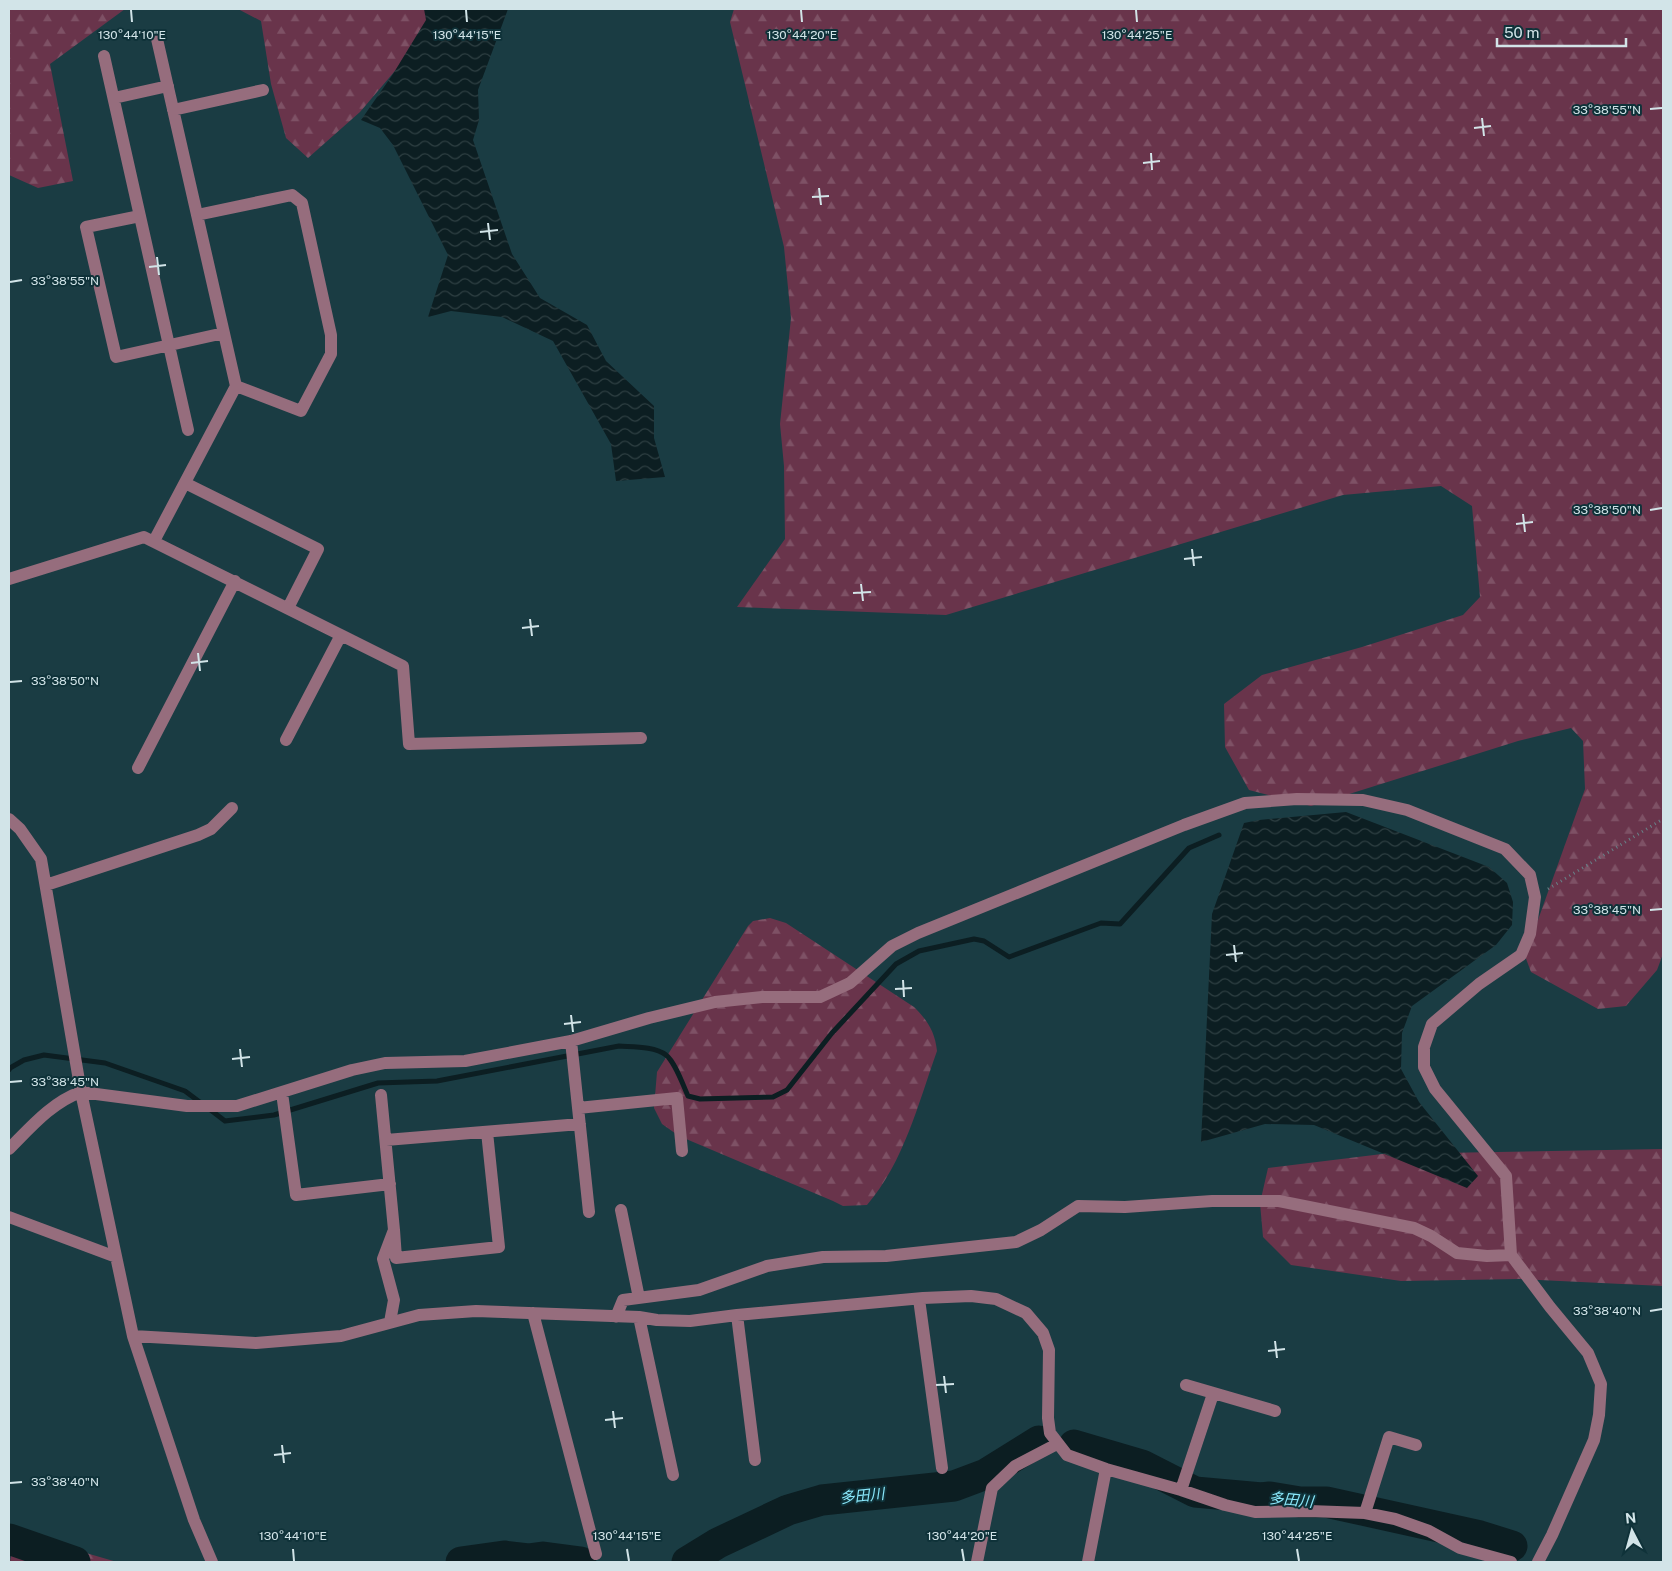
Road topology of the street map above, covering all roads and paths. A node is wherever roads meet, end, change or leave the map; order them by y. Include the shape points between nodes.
1 (157, 39) dead end
2 (104, 56) dead end
3 (168, 86) junction
4 (263, 90) dead end
5 (114, 98) junction
6 (173, 110) junction
7 (197, 215) junction
8 (140, 216) junction
9 (224, 333) junction
10 (170, 346) junction
11 (236, 386) junction
12 (188, 430) dead end
13 (185, 483) junction
14 (154, 541) junction
15 (9, 579) edge
16 (234, 582) junction
17 (288, 608) junction
18 (342, 635) junction
19 (641, 738) dead end
20 (286, 740) dead end
21 (138, 768) dead end
22 (232, 808) dead end
23 (9, 819) edge
24 (1663, 819) edge
25 (46, 885) junction
26 (1535, 897) junction
27 (571, 1042) junction
28 (81, 1092) junction
29 (282, 1093) junction
30 (381, 1095) dead end
31 (578, 1108) junction
32 (580, 1124) junction
33 (487, 1132) junction
34 (386, 1140) junction
35 (9, 1149) edge
36 (682, 1151) dead end
37 (390, 1184) junction
38 (621, 1210) dead end
39 (589, 1212) dead end
40 (9, 1217) edge
41 (394, 1230) junction
42 (1511, 1255) junction
43 (116, 1257) junction
44 (639, 1298) junction
45 (918, 1299) junction
46 (533, 1313) junction
47 (737, 1315) junction
48 (616, 1317) junction
49 (639, 1317) junction
50 (390, 1322) junction
51 (133, 1336) junction
52 (1186, 1385) dead end
53 (1213, 1394) junction
54 (1275, 1411) dead end
55 (1057, 1444) junction
56 (1416, 1444) dead end
57 (755, 1460) dead end
58 (942, 1468) dead end
59 (1106, 1469) junction
60 (673, 1475) dead end
61 (1181, 1490) junction
62 (1365, 1513) junction
63 (596, 1554) dead end
64 (212, 1562) edge
65 (977, 1562) edge
66 (1088, 1562) edge
67 (1511, 1562) edge
68 (1538, 1562) edge

1 - 3 street
2 - 5 street
3 - 5 street
3 - 6 street
4 - 6 street
5 - 8 street
6 - 7 street
7 - 9 street
7 - 11 street via 292,195 302,203 331,335 331,354 301,411
8 - 10 street
8 - 10 street via 86,227 116,357
9 - 10 street
9 - 11 street
10 - 12 street
11 - 13 street
13 - 14 street
13 - 17 street via 318,548
14 - 15 street via 144,536
14 - 16 street
16 - 17 street
16 - 21 street
17 - 18 street
18 - 19 street via 403,666 409,744
18 - 20 street
22 - 25 street via 211,829 198,835
23 - 25 street via 41,859
24 - 26 path
25 - 28 street
26 - 27 street via 1530,875 1505,849 1407,810 1363,800 1297,798 1246,803 918,933 892,946 850,983 820,997 762,997 715,1002
26 - 42 street via 1530,934 1521,955 1479,984 1432,1024 1424,1047 1424,1067 1435,1089 1506,1176
27 - 29 street via 465,1061 386,1063 352,1070
27 - 31 street
28 - 29 street via 187,1106 237,1106
28 - 35 street via 60,1103
28 - 43 street
29 - 37 street via 296,1195
30 - 34 street
31 - 32 street
31 - 36 street via 676,1098
32 - 33 street
32 - 39 street
33 - 34 street
33 - 41 street via 499,1247 396,1258
34 - 37 street
37 - 41 street
38 - 44 street
40 - 43 street
41 - 50 street via 383,1259 394,1300
42 - 44 street via 1457,1253 1414,1228 1279,1201 1078,1206 1016,1242 886,1256 823,1256 768,1266 699,1290
42 - 68 street via 1588,1353 1601,1384 1594,1440
43 - 51 street
44 - 48 street via 623,1300
45 - 47 street
45 - 55 street via 971,1296 996,1299 1026,1313 1043,1333 1049,1350 1048,1418 1050,1433
45 - 58 street
46 - 48 street
46 - 50 street via 476,1311
46 - 63 street
47 - 49 street via 690,1321
47 - 57 street
48 - 49 street
49 - 60 street
50 - 51 street via 340,1336 256,1343
51 - 64 street via 194,1520
52 - 53 street
53 - 54 street
53 - 61 street
55 - 59 street via 1067,1455
55 - 65 street via 1015,1466 992,1488
56 - 62 street via 1389,1437
59 - 61 street
59 - 66 street
61 - 62 street via 1225,1506 1255,1512
62 - 67 street via 1396,1519 1460,1548

